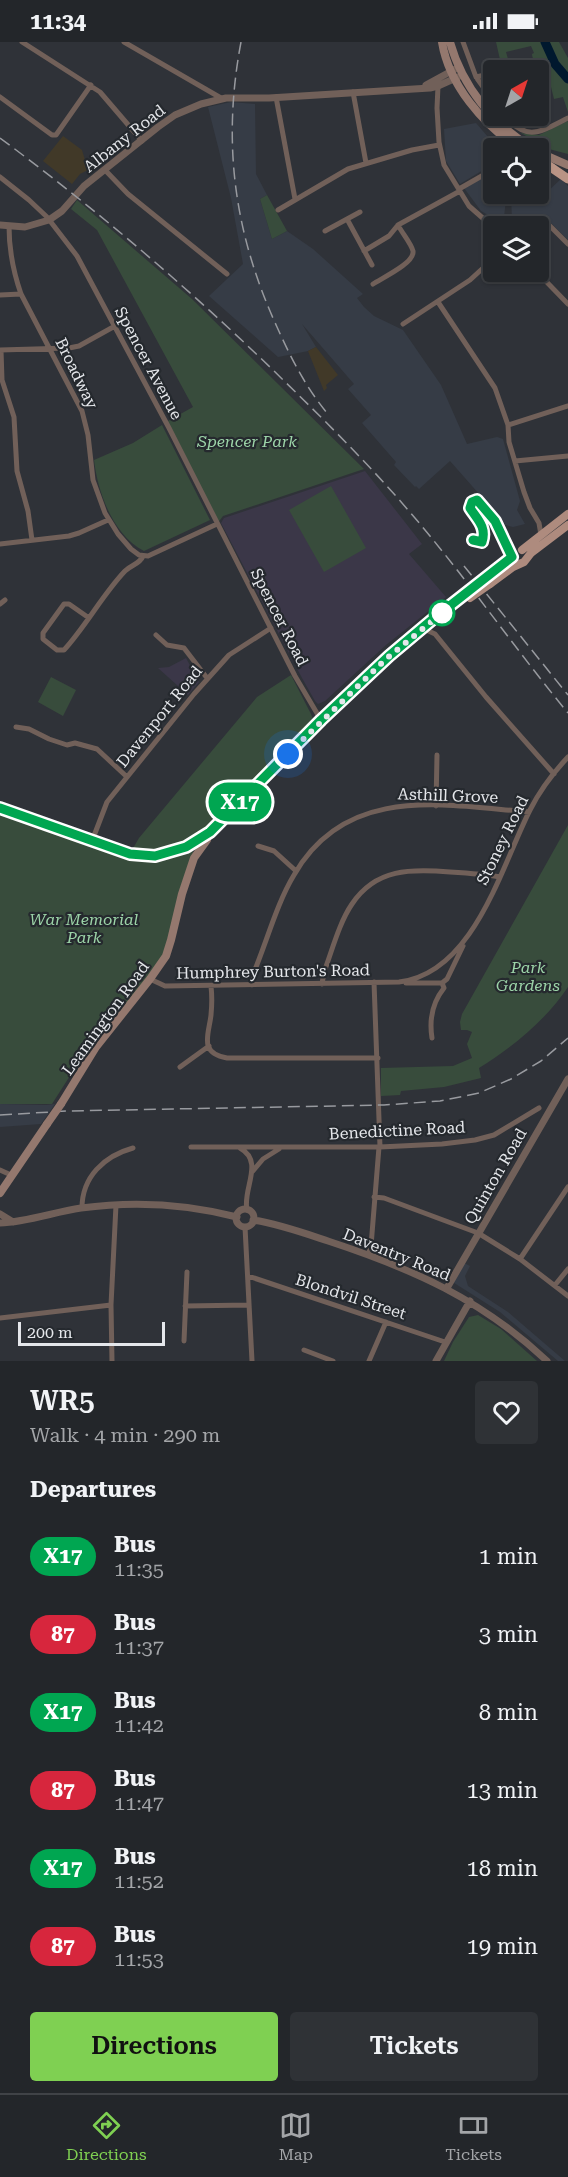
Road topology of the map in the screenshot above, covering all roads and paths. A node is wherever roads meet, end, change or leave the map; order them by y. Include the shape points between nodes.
1 (22, 42) edge
2 (124, 42) edge
3 (442, 42) edge
4 (450, 42) edge
5 (463, 42) edge
6 (457, 73) junction
7 (483, 75) edge
8 (476, 77) junction
9 (91, 85) junction
10 (438, 86) junction
11 (483, 87) edge
12 (421, 88) junction
13 (353, 92) junction
14 (0, 97) edge
15 (276, 97) junction
16 (221, 98) junction
17 (568, 118) edge
18 (515, 126) edge
19 (506, 138) edge
20 (518, 138) edge
21 (142, 141) junction
22 (439, 145) junction
23 (549, 157) edge
24 (366, 163) junction
25 (568, 165) edge
26 (549, 166) joint
27 (105, 170) junction
28 (568, 174) edge
29 (483, 176) edge
30 (0, 177) edge
31 (568, 179) edge
32 (460, 190) junction
33 (295, 199) junction
34 (278, 210) dead end
35 (360, 212) dead end
36 (347, 219) junction
37 (49, 220) junction
38 (483, 220) edge
39 (0, 225) edge
40 (398, 225) junction
41 (549, 225) edge
42 (9, 226) junction
43 (325, 231) dead end
44 (568, 244) edge
45 (364, 250) junction
46 (372, 265) dead end
47 (483, 268) edge
48 (227, 274) dead end
49 (547, 282) edge
50 (373, 284) dead end
51 (21, 294) junction
52 (0, 295) edge
53 (438, 302) junction
54 (568, 304) edge
55 (403, 324) dead end
56 (115, 326) junction
57 (0, 350) edge
58 (50, 350) junction
59 (568, 406) edge
60 (508, 425) junction
61 (568, 456) edge
62 (515, 461) junction
63 (567, 518) edge
64 (108, 519) junction
65 (538, 520) junction
66 (217, 524) junction
67 (554, 525) junction
68 (541, 536) junction
69 (32, 540) junction
70 (0, 544) edge
71 (143, 556) junction
72 (520, 557) junction
73 (89, 618) junction
74 (433, 619) junction
75 (271, 628) junction
76 (422, 628) junction
77 (435, 634) junction
78 (156, 635) dead end
79 (207, 678) junction
80 (321, 720) junction
81 (16, 727) dead end
82 (437, 755) dead end
83 (568, 757) edge
84 (554, 774) junction
85 (126, 776) junction
86 (436, 806) junction
87 (0, 808) edge
88 (529, 812) junction
89 (208, 833) junction
90 (92, 842) junction
91 (258, 846) dead end
92 (193, 850) junction
93 (296, 871) junction
94 (500, 877) junction
95 (466, 939) junction
96 (431, 971) joint
97 (150, 979) junction
98 (374, 982) junction
99 (399, 982) junction
100 (442, 983) junction
101 (322, 984) junction
102 (252, 985) junction
103 (211, 986) junction
104 (432, 1038) dead end
105 (209, 1046) junction
106 (378, 1058) junction
107 (180, 1067) dead end
108 (567, 1084) edge
109 (539, 1108) dead end
110 (191, 1147) dead end
111 (236, 1147) junction
112 (379, 1147) junction
113 (133, 1148) dead end
114 (284, 1148) junction
115 (0, 1170) edge
116 (252, 1173) junction
117 (11, 1175) junction
118 (568, 1187) edge
119 (0, 1193) edge
120 (375, 1197) junction
121 (116, 1205) junction
122 (82, 1208) junction
123 (247, 1210) junction
124 (0, 1214) edge
125 (237, 1217) junction
126 (254, 1220) junction
127 (15, 1222) junction
128 (0, 1226) edge
129 (245, 1227) junction
130 (478, 1233) junction
131 (368, 1255) junction
132 (520, 1259) junction
133 (568, 1269) edge
134 (187, 1272) dead end
135 (248, 1276) junction
136 (555, 1285) junction
137 (447, 1288) junction
138 (568, 1296) edge
139 (470, 1301) junction
140 (111, 1305) junction
141 (249, 1305) junction
142 (185, 1306) junction
143 (0, 1318) edge
144 (386, 1322) junction
145 (184, 1341) dead end
146 (445, 1342) junction
147 (304, 1350) dead end
148 (112, 1361) edge
149 (252, 1361) edge
150 (333, 1361) edge
151 (369, 1361) edge
152 (436, 1361) edge
153 (547, 1361) edge

1 - 9 street
2 - 16 street
3 - 6 main road
4 - 6 main road
5 - 8 street
6 - 10 street, Albany Road
6 - 12 street, Albany Road
6 - 19 main road via 485,120
6 - 20 main road via 494,118
7 - 8 street
8 - 11 street
9 - 14 street via 56,135
9 - 21 street via 110,101
10 - 12 street, Albany Road
10 - 22 street
12 - 13 street, Albany Road
13 - 15 street, Albany Road
13 - 24 street
15 - 16 street, Albany Road
15 - 33 street
16 - 21 street, Albany Road via 184,111
17 - 18 street via 529,133
21 - 27 street, Albany Road
22 - 24 street
22 - 32 street via 444,165
23 - 25 main road
24 - 33 street
26 - 28 main road
26 - 31 highway
27 - 37 street, Albany Road
27 - 48 street via 128,194
29 - 32 street
30 - 37 street, Spencer Avenue
32 - 38 street
32 - 40 street
33 - 34 street
35 - 36 street
36 - 43 street
36 - 45 street
37 - 42 street, Albany Road via 33,226
37 - 56 street, Spencer Avenue via 77,256
39 - 42 street, Albany Road
40 - 45 street via 389,236
40 - 50 street via 412,257
41 - 44 street
42 - 51 street, Broadway via 10,260
45 - 46 street
47 - 53 street
49 - 54 street
51 - 52 street
51 - 58 street, Broadway
53 - 55 street
53 - 60 street via 495,388
56 - 58 street via 79,346
56 - 66 street, Spencer Avenue
57 - 58 street
57 - 69 street via 2,380 14,417 17,471
58 - 64 street, Broadway via 82,411 93,480
59 - 60 street
60 - 62 street
61 - 62 street
62 - 65 street via 530,508
63 - 67 main road
63 - 72 main road
64 - 69 street via 79,533
64 - 71 street, Broadway via 126,544
65 - 67 street
65 - 68 street
66 - 71 street via 152,556
66 - 75 street, Spencer Road
67 - 68 main road
68 - 72 main road
69 - 70 street
71 - 73 street via 126,570
72 - 74 main road, bridge
73 - 73 street via 64,650 57,650 43,639 43,633 64,604
74 - 76 main road
74 - 77 street
75 - 79 street, Davenport Road via 229,655
75 - 80 street, Spencer Road
76 - 77 street
76 - 80 main road
77 - 84 street
78 - 79 street via 167,645 184,648
79 - 85 street, Davenport Road
80 - 89 main road
81 - 85 street via 67,745 97,749
82 - 86 street
83 - 84 street, Stoney Road
84 - 88 street, Stoney Road
85 - 90 street, Davenport Road via 105,805
86 - 88 street, Asthill Grove
86 - 93 street, Asthill Grove via 392,806 358,816 320,842
87 - 90 main road
88 - 94 street, Stoney Road
89 - 92 main road
89 - 92 main road, Leamington Road via 207,840
90 - 92 main road via 140,856
91 - 93 street via 274,850
92 - 97 main road, Leamington Road via 167,953
93 - 102 street, Asthill Grove
94 - 95 street, Stoney Road
94 - 101 street via 417,870 381,878 351,906
95 - 96 street, Stoney Road via 452,956
95 - 100 street, Stoney Road
96 - 99 street, Humphrey Burton's Road
97 - 103 street, Humphrey Burton's Road via 165,986
97 - 117 main road, Leamington Road, bridge via 96,1047
98 - 99 street, Humphrey Burton's Road
98 - 101 street, Humphrey Burton's Road
98 - 106 street
99 - 100 street, Humphrey Burton's Road
100 - 104 street, Stoney Road via 444,988 432,1009
101 - 102 street, Humphrey Burton's Road
102 - 103 street, Humphrey Burton's Road
103 - 105 street via 206,1037
105 - 106 street via 214,1054 227,1058
105 - 107 street
106 - 112 street
108 - 130 street, Quinton Road
109 - 112 street, Benedictine Road via 484,1138
110 - 111 street, Benedictine Road
111 - 114 street, Benedictine Road
111 - 116 street via 249,1156
112 - 114 street, Benedictine Road
112 - 120 street
113 - 122 street via 113,1155 95,1170 84,1191
114 - 116 street via 263,1159
115 - 117 street
116 - 123 street via 245,1202
117 - 119 main road, Leamington Road
118 - 132 street
120 - 130 street
120 - 131 street
121 - 122 street
121 - 125 street via 177,1207
121 - 140 street
122 - 127 street
123 - 125 street via 240,1211
123 - 126 street
124 - 127 street
125 - 129 street
126 - 129 street
126 - 131 street, Daventry Road
127 - 128 street
129 - 135 street
130 - 132 street
130 - 137 street, Quinton Road
131 - 137 street, Daventry Road
132 - 136 street
133 - 136 street
134 - 142 street
135 - 141 street
135 - 144 street, Blondvil Street
136 - 138 street
137 - 139 street, Daventry Road
139 - 146 street
139 - 153 street, Daventry Road
140 - 143 street
140 - 148 street
141 - 142 street
141 - 149 street
142 - 145 street
144 - 146 street, Blondvil Street
144 - 151 street
146 - 152 street
147 - 150 street

